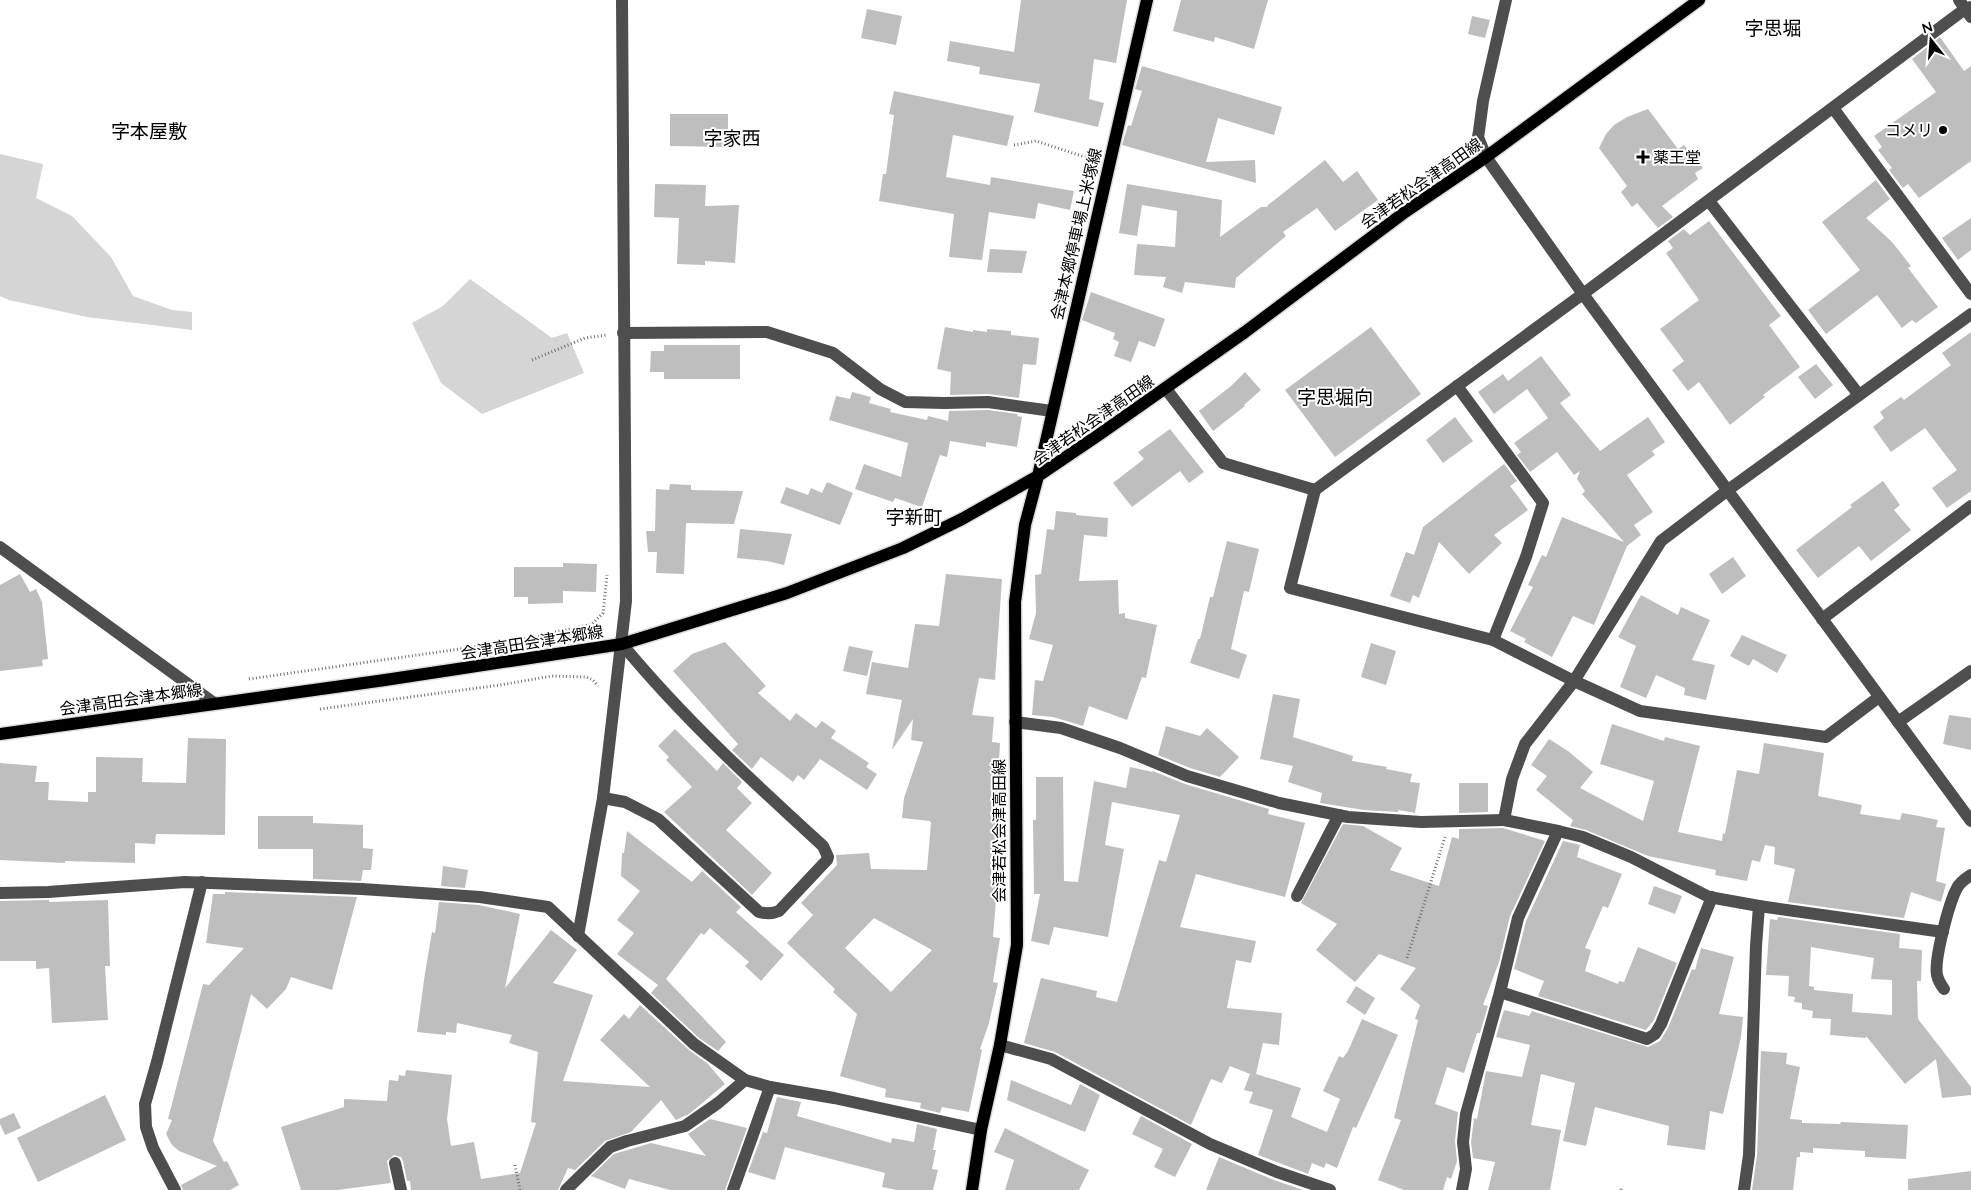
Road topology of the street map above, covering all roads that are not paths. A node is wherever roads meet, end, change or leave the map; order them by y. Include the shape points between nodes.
1 (622, 0) edge
2 (1147, 0) edge
3 (1506, 0) edge
4 (1699, 0) edge
5 (1966, 8) edge
6 (1833, 108) junction
7 (1486, 157) junction
8 (1709, 201) junction
9 (1583, 294) junction
10 (1971, 294) edge
11 (1971, 314) edge
12 (623, 333) junction
13 (1457, 386) junction
14 (1166, 389) junction
15 (1859, 395) junction
16 (1052, 411) junction
17 (1038, 476) junction
18 (1315, 490) junction
19 (1728, 490) junction
20 (1971, 506) edge
21 (0, 547) edge
22 (1822, 619) junction
23 (1493, 640) junction
24 (622, 644) junction
25 (1971, 671) edge
26 (1574, 681) junction
27 (1879, 697) junction
28 (214, 703) junction
29 (1016, 722) junction
30 (1898, 722) junction
31 (0, 734) edge
32 (603, 798) junction
33 (1339, 815) junction
34 (1504, 820) junction
35 (1971, 821) edge
36 (1558, 830) junction
37 (1971, 876) edge
38 (202, 882) junction
39 (0, 893) edge
40 (1297, 896) dead end
41 (1712, 897) junction
42 (1759, 906) junction
43 (1943, 932) junction
44 (578, 936) junction
45 (1944, 989) dead end
46 (1500, 992) junction
47 (1000, 1045) junction
48 (745, 1080) junction
49 (770, 1087) junction
50 (981, 1130) junction
51 (395, 1163) dead end
52 (174, 1190) edge
53 (401, 1190) edge
54 (566, 1190) edge
55 (733, 1190) edge
56 (972, 1190) edge
57 (1330, 1190) edge
58 (1462, 1190) edge
59 (1744, 1190) edge

1 - 12 street
2 - 16 main road, 会津本郷停車場上米塚線
3 - 7 street via 1480,120 1478,137
4 - 7 main road, 会津若松会津高田線
5 - 6 street
6 - 8 street
6 - 10 street
7 - 9 street
7 - 14 main road, 会津若松会津高田線
8 - 9 street
8 - 15 street
9 - 13 street
9 - 19 street
11 - 15 street
12 - 16 street via 767,332 832,353 880,389 905,402 988,402
12 - 24 street via 626,601
13 - 18 street
13 - 23 street via 1543,503 1526,557
14 - 17 main road, 会津若松会津高田線
14 - 18 street via 1223,463
15 - 19 street
16 - 17 main road, 会津本郷停車場上米塚線
17 - 24 main road, 会津高田会津本郷線 via 962,520 903,548 787,593
17 - 29 main road, 会津若松会津高田線 via 1025,525 1016,602
18 - 23 street via 1290,588
19 - 22 street
19 - 26 street via 1661,541
20 - 22 street
21 - 28 street
22 - 27 street
23 - 26 street
24 - 28 main road, 会津高田会津本郷線
24 - 32 street
24 - 32 street via 744,774 823,846 828,857 779,910 767,914 759,912 658,819 625,802
25 - 30 street
26 - 27 street via 1640,711 1826,737
26 - 34 street via 1525,744 1512,779
27 - 30 street
28 - 31 main road, 会津高田会津本郷線
29 - 33 street via 1061,728 1188,776 1279,803
29 - 47 main road, 会津若松会津高田線 via 1016,946
30 - 35 street
32 - 44 street
33 - 34 street via 1421,822
33 - 40 street
34 - 36 street
36 - 41 street via 1632,857
36 - 46 street via 1518,918
37 - 43 street via 1956,889
38 - 39 street
38 - 44 street via 480,897 548,907
38 - 52 street via 145,1104 146,1127 153,1148
41 - 42 street
41 - 46 street via 1661,1024 1647,1039
42 - 43 street
42 - 59 street via 1749,1155
43 - 45 street via 1936,969
44 - 48 street via 694,1044
46 - 58 street via 1466,1114 1463,1142 1466,1169
47 - 50 main road, 会津若松会津高田線
47 - 57 street via 1051,1059 1210,1144
48 - 49 street
48 - 54 street via 685,1126 610,1147
49 - 50 street
49 - 55 street
50 - 56 main road, 会津若松会津高田線
51 - 53 street

